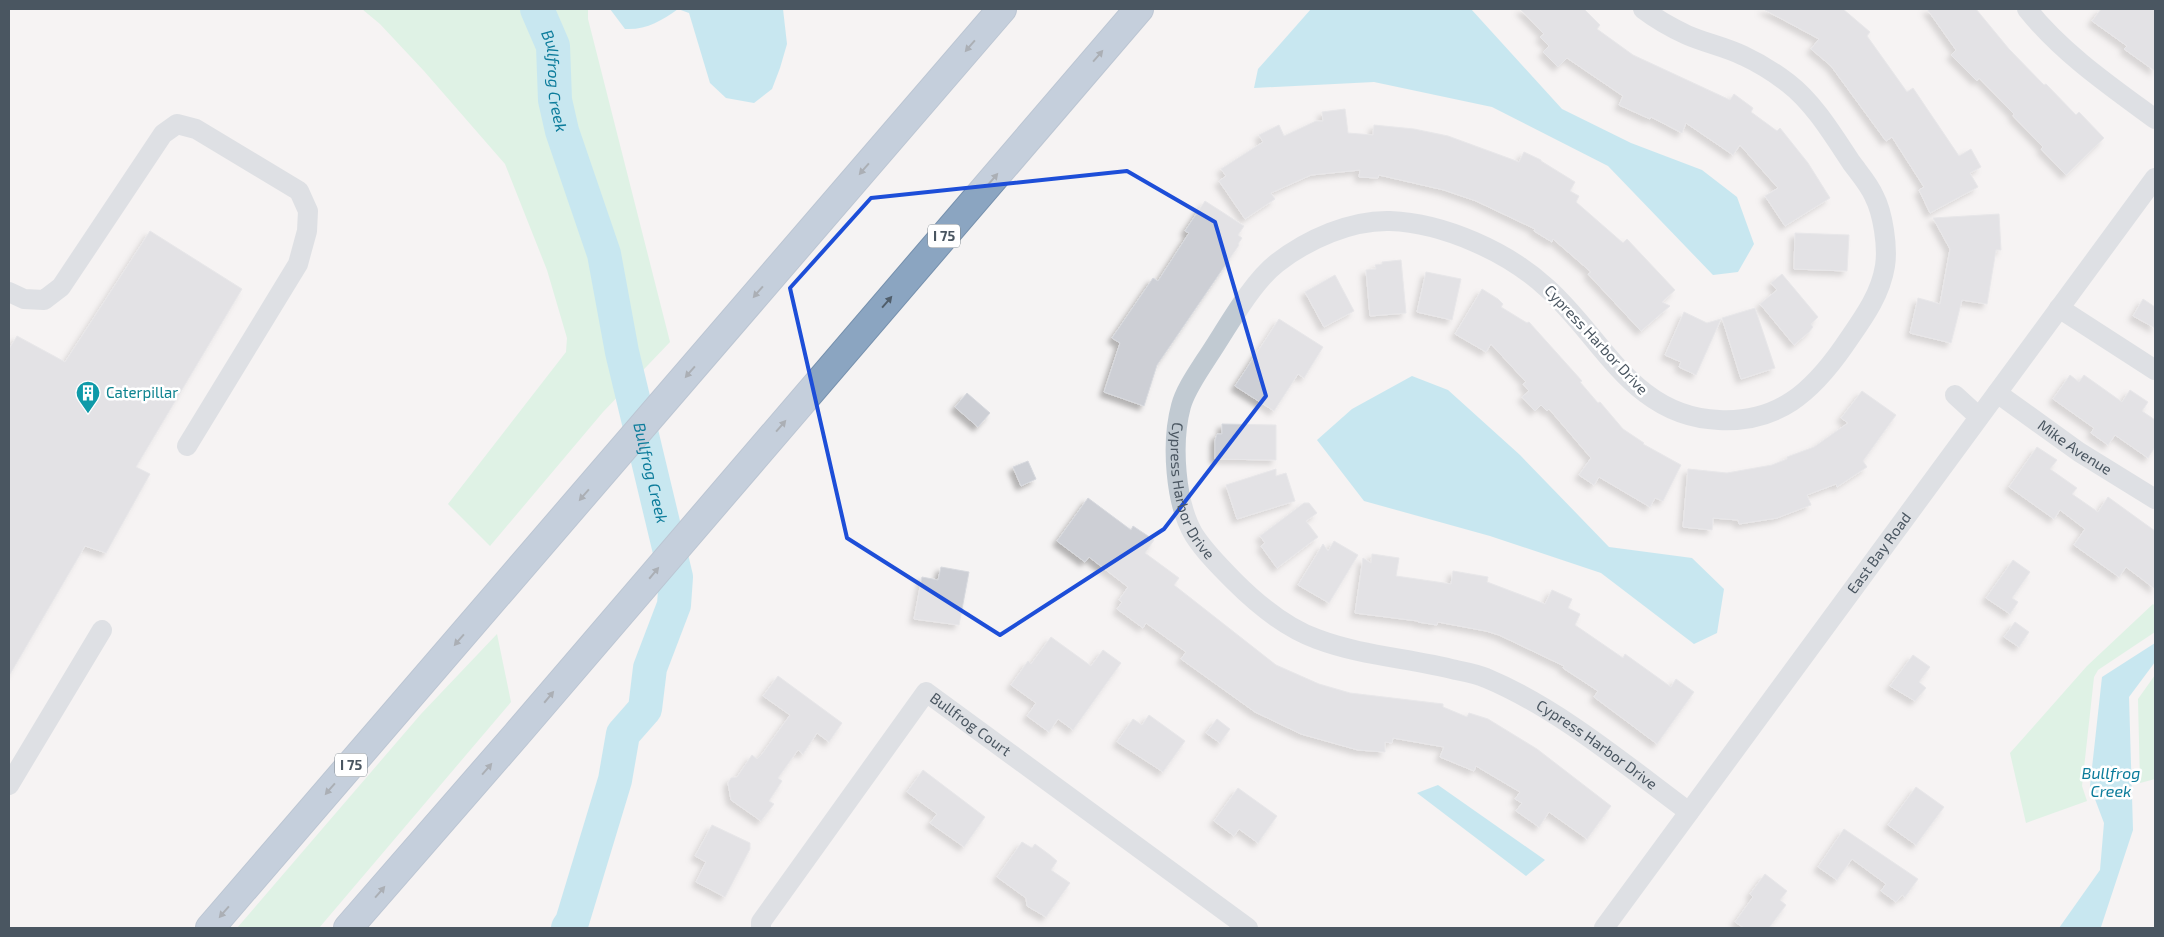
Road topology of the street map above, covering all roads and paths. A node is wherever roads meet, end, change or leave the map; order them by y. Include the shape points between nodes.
1 (1002, 9) edge
2 (1139, 9) edge
3 (1643, 9) edge
4 (2027, 9) edge
5 (2155, 119) edge
6 (2155, 178) edge
7 (9, 292) edge
8 (2059, 308) junction
9 (2155, 370) edge
10 (1997, 393) junction
11 (1955, 395) dead end
12 (1979, 417) junction
13 (187, 446) dead end
14 (2155, 499) edge
15 (102, 630) dead end
16 (9, 785) edge
17 (1690, 812) junction
18 (210, 928) edge
19 (348, 928) edge
20 (761, 928) edge
21 (1248, 928) edge
22 (1604, 928) edge

1 -> 18 highway, I 75
19 -> 2 highway, I 75
3 - 17 street, Cypress Harbor Drive via 1685,34 1744,56 1790,84 1819,116 1874,195 1883,224 1886,263 1872,306 1811,388 1759,417 1724,421 1688,416 1664,406 1637,387 1554,294 1509,260 1475,242 1435,230 1394,221 1375,222 1341,229 1308,243 1274,265 1250,294 1181,404 1177,473 1180,503 1194,534 1216,563 1253,600 1284,623 1312,638 1360,653 1435,664 1483,676 1552,712
4 - 5 street via 2081,63
6 - 8 street, East Bay Road
7 - 13 street via 24,299 44,300 61,287 163,134 177,124 196,129 299,191 308,211 307,231 298,264
8 - 9 street
8 - 10 street, East Bay Road
10 - 12 street, East Bay Road
10 - 14 street, Mike Avenue via 2072,448
11 - 12 street
12 - 17 street, East Bay Road
15 - 16 street
17 - 22 street, East Bay Road
20 - 21 street, Bullfrog Court via 761,922 926,692

